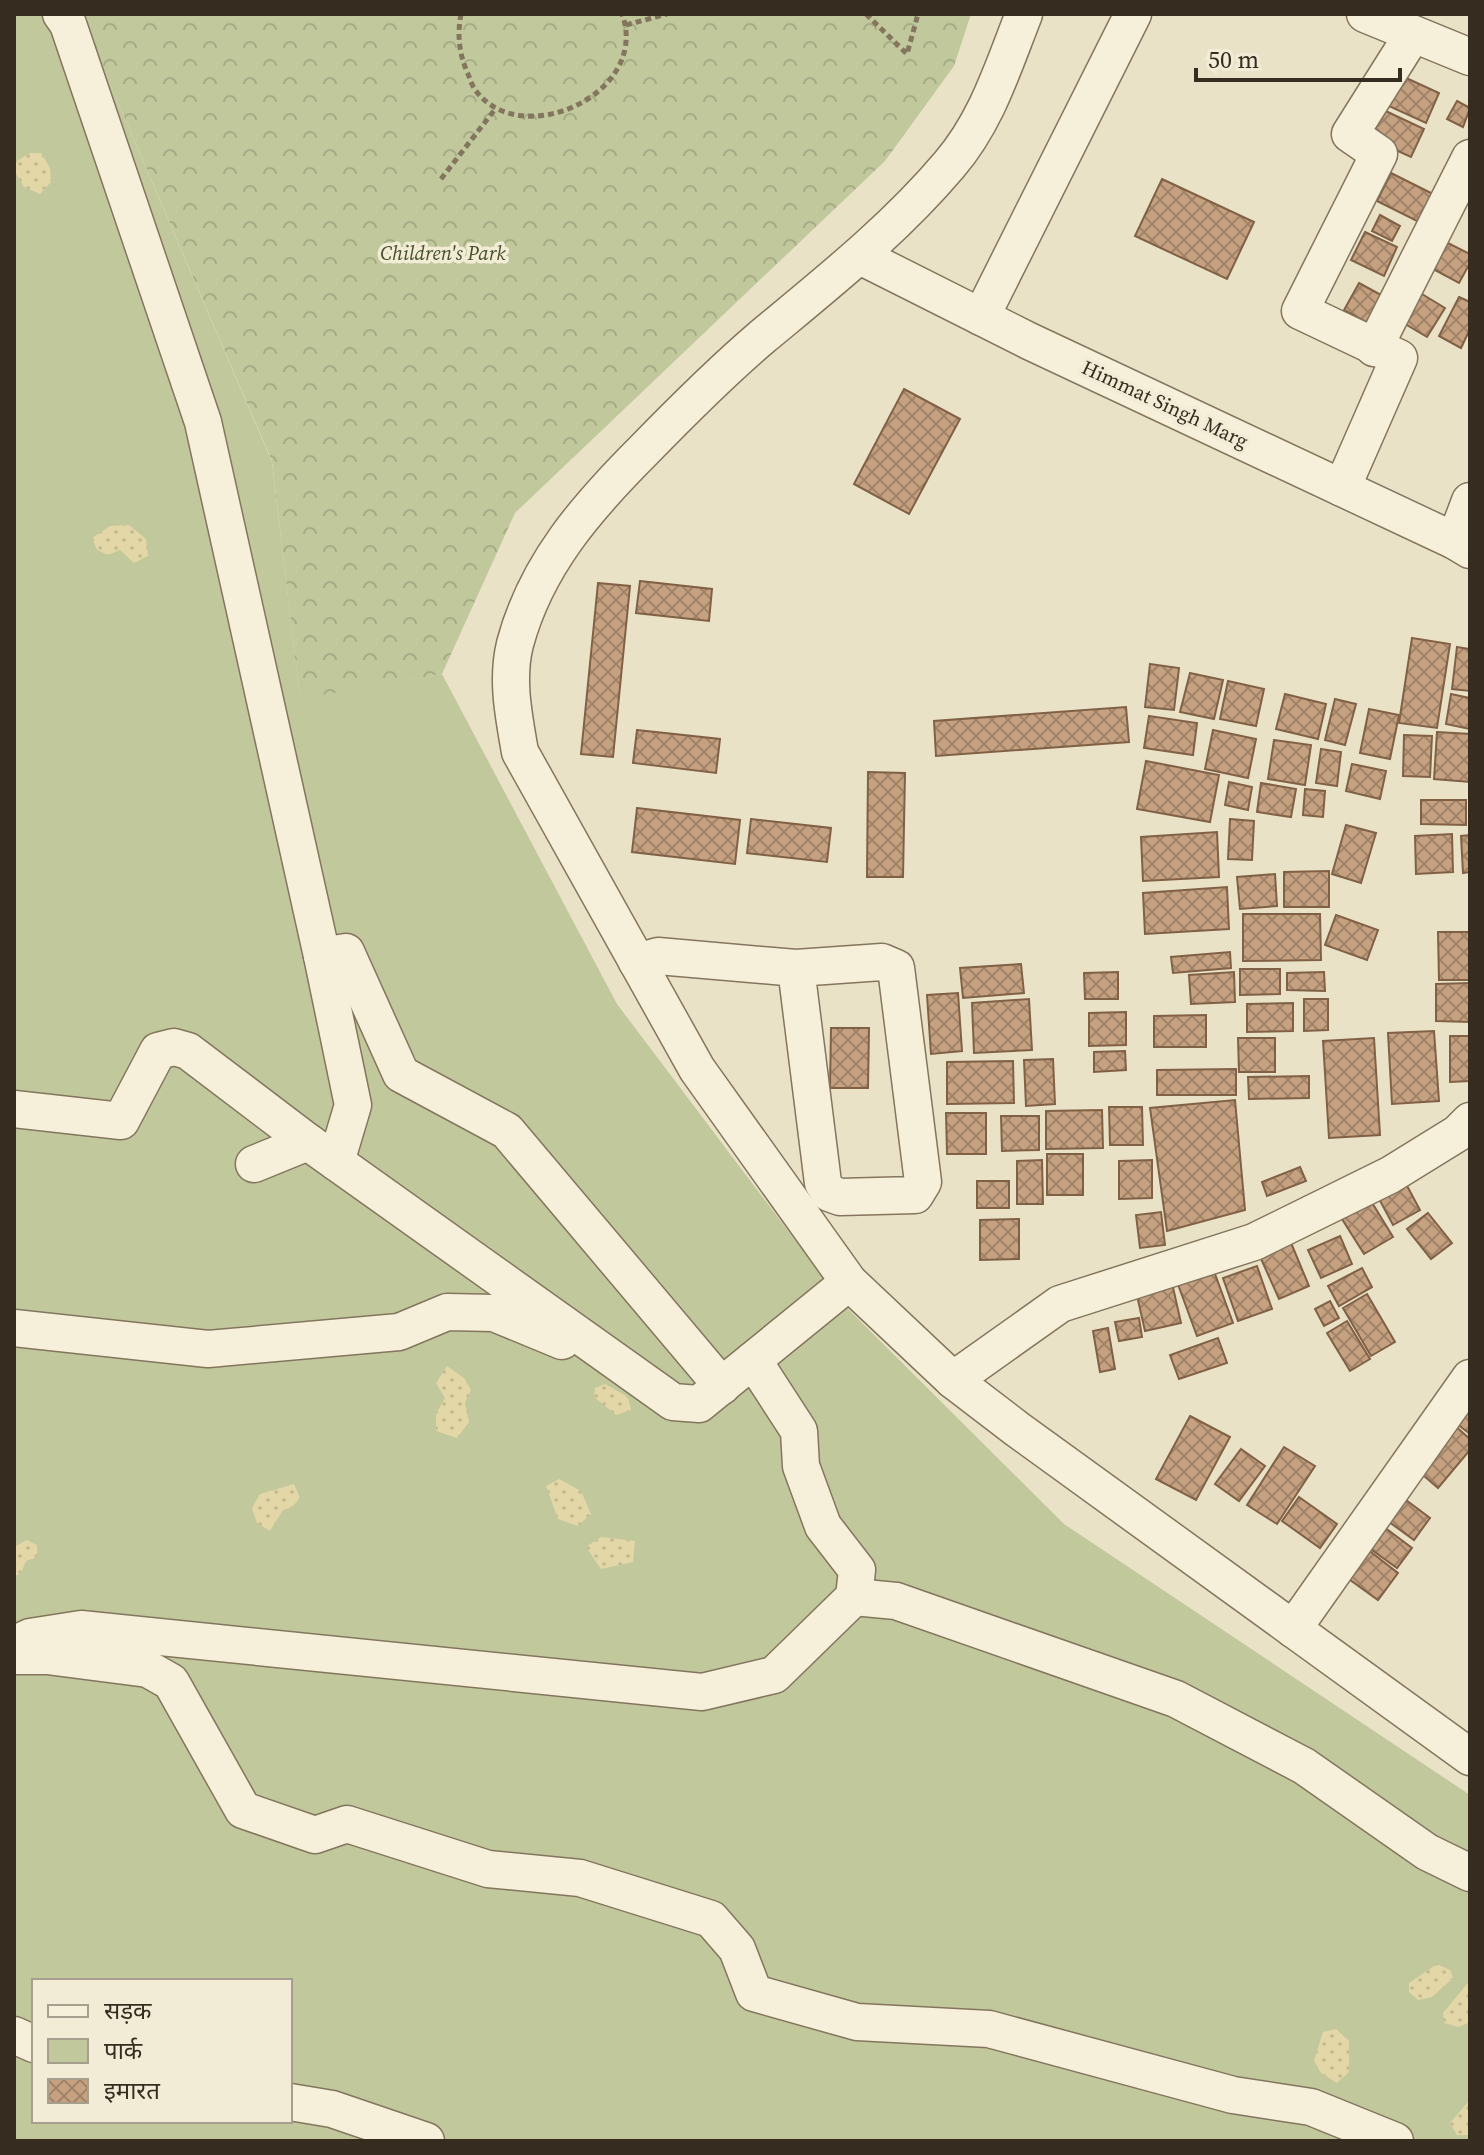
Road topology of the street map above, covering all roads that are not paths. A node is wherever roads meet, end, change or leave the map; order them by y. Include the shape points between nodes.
1 (61, 14) edge
2 (1024, 14) edge
3 (1133, 14) edge
4 (1365, 14) edge
5 (1413, 34) junction
6 (1470, 57) edge
7 (1470, 158) edge
8 (860, 256) junction
9 (981, 317) junction
10 (1374, 348) junction
11 (1342, 488) junction
12 (1470, 501) edge
13 (1462, 545) edge
14 (322, 956) junction
15 (637, 962) junction
16 (796, 968) junction
17 (14, 1109) edge
18 (1470, 1121) edge
19 (322, 1152) junction
20 (254, 1164) dead end
21 (814, 1203) junction
22 (849, 1282) junction
23 (14, 1328) edge
24 (753, 1360) junction
25 (623, 1366) junction
26 (1470, 1378) edge
27 (953, 1380) junction
28 (722, 1386) junction
29 (854, 1597) junction
30 (1293, 1629) junction
31 (14, 1644) edge
32 (14, 1656) edge
33 (1466, 1744) edge
34 (1470, 1873) edge
35 (292, 2102) edge
36 (426, 2141) edge
37 (1395, 2141) edge

1 - 14 street via 203,422
2 - 8 street via 981,122 950,165
3 - 9 street
4 - 5 street
5 - 6 street
5 - 10 street via 1350,134 1379,154 1300,311
7 - 10 street
8 - 9 street, Himmat Singh Marg
8 - 15 street via 749,350 596,498 557,548 530,599 514,647 511,697 520,752
9 - 11 street, Himmat Singh Marg
10 - 11 street via 1399,358
11 - 13 street, Himmat Singh Marg
12 - 13 street
14 - 19 street via 353,1105
14 - 28 street via 346,952 401,1074 507,1131
15 - 16 street via 658,956
15 - 21 street via 697,1069
16 - 21 street via 823,1183
16 - 21 street via 882,962 896,968 923,1182 915,1195
17 - 19 street via 121,1121 158,1051 174,1047 188,1051
18 - 27 street via 1390,1175 1254,1242 1060,1304
19 - 20 street
19 - 25 street
21 - 22 street
22 - 24 street
22 - 27 street
23 - 25 street via 208,1349 399,1332 447,1312 494,1313
24 - 28 street
24 - 29 street via 799,1431 801,1466 823,1526 857,1570
25 - 28 street via 673,1402 699,1404
26 - 30 street
27 - 30 street
29 - 31 street via 774,1675 702,1692 81,1629
29 - 34 street via 896,1601 1176,1699 1304,1766 1427,1852
30 - 33 street
32 - 37 street via 148,1669 171,1682 243,1810 315,1835 347,1824 488,1869 580,1878 711,1919 737,1949 754,1993 857,2022 989,2029 1233,2095 1311,2107
35 - 36 street via 332,2109

